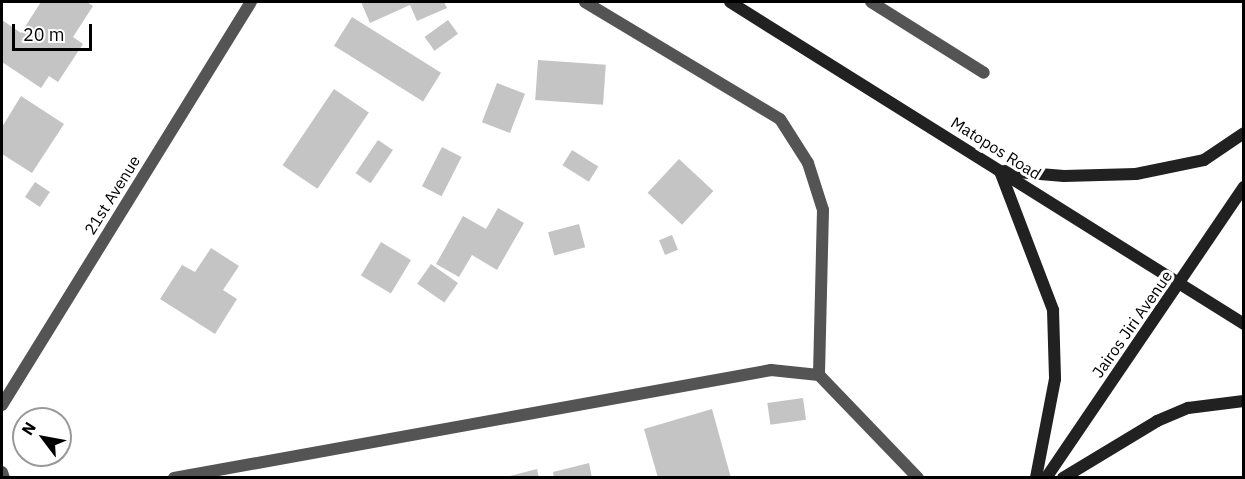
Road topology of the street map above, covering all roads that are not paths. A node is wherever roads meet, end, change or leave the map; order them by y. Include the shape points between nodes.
1 (251, 2) edge
2 (585, 2) edge
3 (730, 2) edge
4 (871, 2) edge
5 (984, 73) dead end
6 (1244, 133) edge
7 (1000, 171) junction
8 (1244, 187) edge
9 (1181, 283) junction
10 (1244, 324) edge
11 (819, 375) junction
12 (1244, 401) edge
13 (2, 405) edge
14 (2, 472) edge
15 (4, 477) edge
16 (174, 477) edge
17 (918, 477) edge
18 (1036, 477) edge
19 (1046, 477) edge
20 (1063, 477) edge

1 - 13 street, 21st Avenue
2 - 11 street via 780,119 808,163 822,210
3 - 7 main road, Matopos Road
4 - 5 street
6 - 7 main road via 1204,160 1136,174 1064,176
7 - 9 main road, Matopos Road
7 - 18 main road via 1053,310 1055,379
8 - 9 main road, Jairos Jiri Avenue
9 - 10 main road, Matopos Road
9 - 19 main road, Jairos Jiri Avenue
11 - 16 street via 771,370
11 - 17 street
12 - 20 main road via 1188,408 1157,421
14 - 15 street

